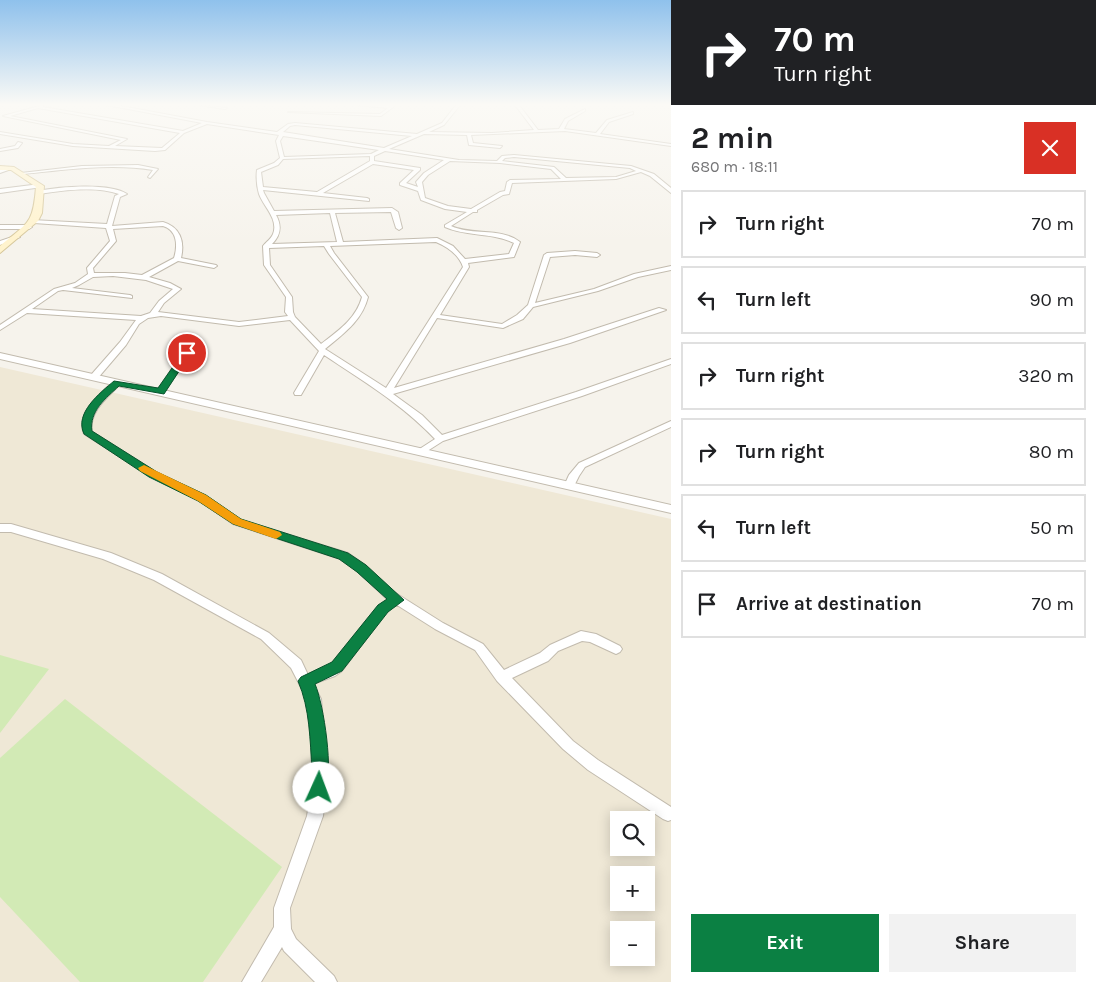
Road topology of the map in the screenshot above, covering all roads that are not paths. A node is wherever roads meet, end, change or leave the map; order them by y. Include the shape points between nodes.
1 (280, 151) edge
2 (381, 151) edge
3 (395, 151) edge
4 (372, 155) junction
5 (282, 158) junction
6 (448, 160) junction
7 (372, 162) junction
8 (498, 162) junction
9 (0, 168) edge
10 (12, 168) junction
11 (418, 169) junction
12 (431, 171) junction
13 (641, 171) junction
14 (0, 172) edge
15 (23, 173) junction
16 (150, 177) dead end
17 (563, 180) junction
18 (261, 188) junction
19 (39, 189) junction
20 (422, 190) junction
21 (0, 191) edge
22 (671, 191) edge
23 (318, 194) junction
24 (368, 200) dead end
25 (332, 211) junction
26 (475, 211) junction
27 (273, 213) junction
28 (31, 224) junction
29 (0, 227) edge
30 (109, 227) junction
31 (399, 228) dead end
32 (16, 237) junction
33 (0, 243) edge
34 (326, 243) junction
35 (340, 243) junction
36 (266, 246) junction
37 (0, 250) edge
38 (598, 256) dead end
39 (177, 259) junction
40 (465, 261) junction
41 (214, 266) dead end
42 (671, 268) edge
43 (91, 274) junction
44 (144, 277) junction
45 (60, 288) junction
46 (130, 297) dead end
47 (531, 306) junction
48 (662, 310) dead end
49 (27, 311) junction
50 (152, 314) junction
51 (435, 316) junction
52 (140, 318) junction
53 (292, 318) junction
54 (0, 328) edge
55 (322, 350) junction
56 (187, 353) dead end
57 (0, 356) edge
58 (671, 361) edge
59 (94, 377) junction
60 (117, 383) junction
61 (160, 392) junction
62 (298, 392) dead end
63 (387, 393) junction
64 (671, 424) edge
65 (440, 439) junction
66 (422, 452) junction
67 (569, 486) junction
68 (671, 509) edge
69 (0, 528) edge
70 (397, 600) junction
71 (616, 649) dead end
72 (502, 677) junction
73 (306, 681) junction
74 (668, 814) dead end
75 (283, 929) junction
76 (251, 982) edge
77 (328, 982) edge

1 - 5 street
2 - 4 street
3 - 6 street
4 - 5 street
4 - 7 street
5 - 18 street via 259,172
6 - 8 street
6 - 12 street
7 - 11 street
7 - 23 street
8 - 13 street via 504,157 514,156 622,166
8 - 17 street via 552,168
9 - 10 main road
10 - 14 street
10 - 15 main road
11 - 12 street
11 - 20 street via 402,184
12 - 20 street via 419,182
13 - 17 street via 616,178
13 - 22 street via 652,175
15 - 16 street via 78,167 138,166 156,169
15 - 19 main road
17 - 26 street via 510,182 507,193
18 - 23 street
18 - 27 street
19 - 21 street
19 - 28 main road via 38,213
19 - 30 street via 122,192 124,194 118,196
20 - 26 street via 423,199 428,202
23 - 24 street
25 - 27 street
25 - 31 street via 392,210
25 - 35 street
26 - 40 street via 447,227 488,232 513,240 516,252 512,256
27 - 36 street via 278,233
28 - 29 street
28 - 30 street
28 - 32 main road
30 - 39 street via 168,224 181,247
30 - 43 street via 113,241 90,268
32 - 33 street
32 - 37 main road
34 - 35 street
34 - 36 street
34 - 55 street via 365,297 364,305 354,319
35 - 40 street via 437,240
36 - 53 street via 267,265 289,297
38 - 47 street via 575,253 546,255
39 - 41 street
39 - 44 street
40 - 51 street via 466,267
42 - 47 street
43 - 44 street
43 - 45 street via 77,284
44 - 50 street via 178,290 160,302
45 - 46 street
45 - 49 street
47 - 51 street via 520,317 503,326
48 - 63 street
49 - 52 street
49 - 54 street
50 - 52 street
50 - 53 street via 238,324
51 - 63 street
52 - 59 street
53 - 55 street
55 - 62 street
55 - 63 street
56 - 61 street
57 - 59 street
58 - 65 street
59 - 60 street
60 - 61 street
60 - 70 street via 95,402 86,424 87,432 153,474 202,498 237,522 344,556
61 - 66 street
63 - 65 street
64 - 67 street via 582,465
65 - 66 street
66 - 67 street
67 - 68 street
69 - 73 street via 11,528 108,556 158,577 265,636 296,664
70 - 72 street via 478,647
70 - 73 street via 383,608 337,667
71 - 72 street via 592,637 580,636
72 - 74 street via 568,745
73 - 75 street via 314,699 321,774 314,816 282,908
75 - 76 street
75 - 77 street via 290,945

